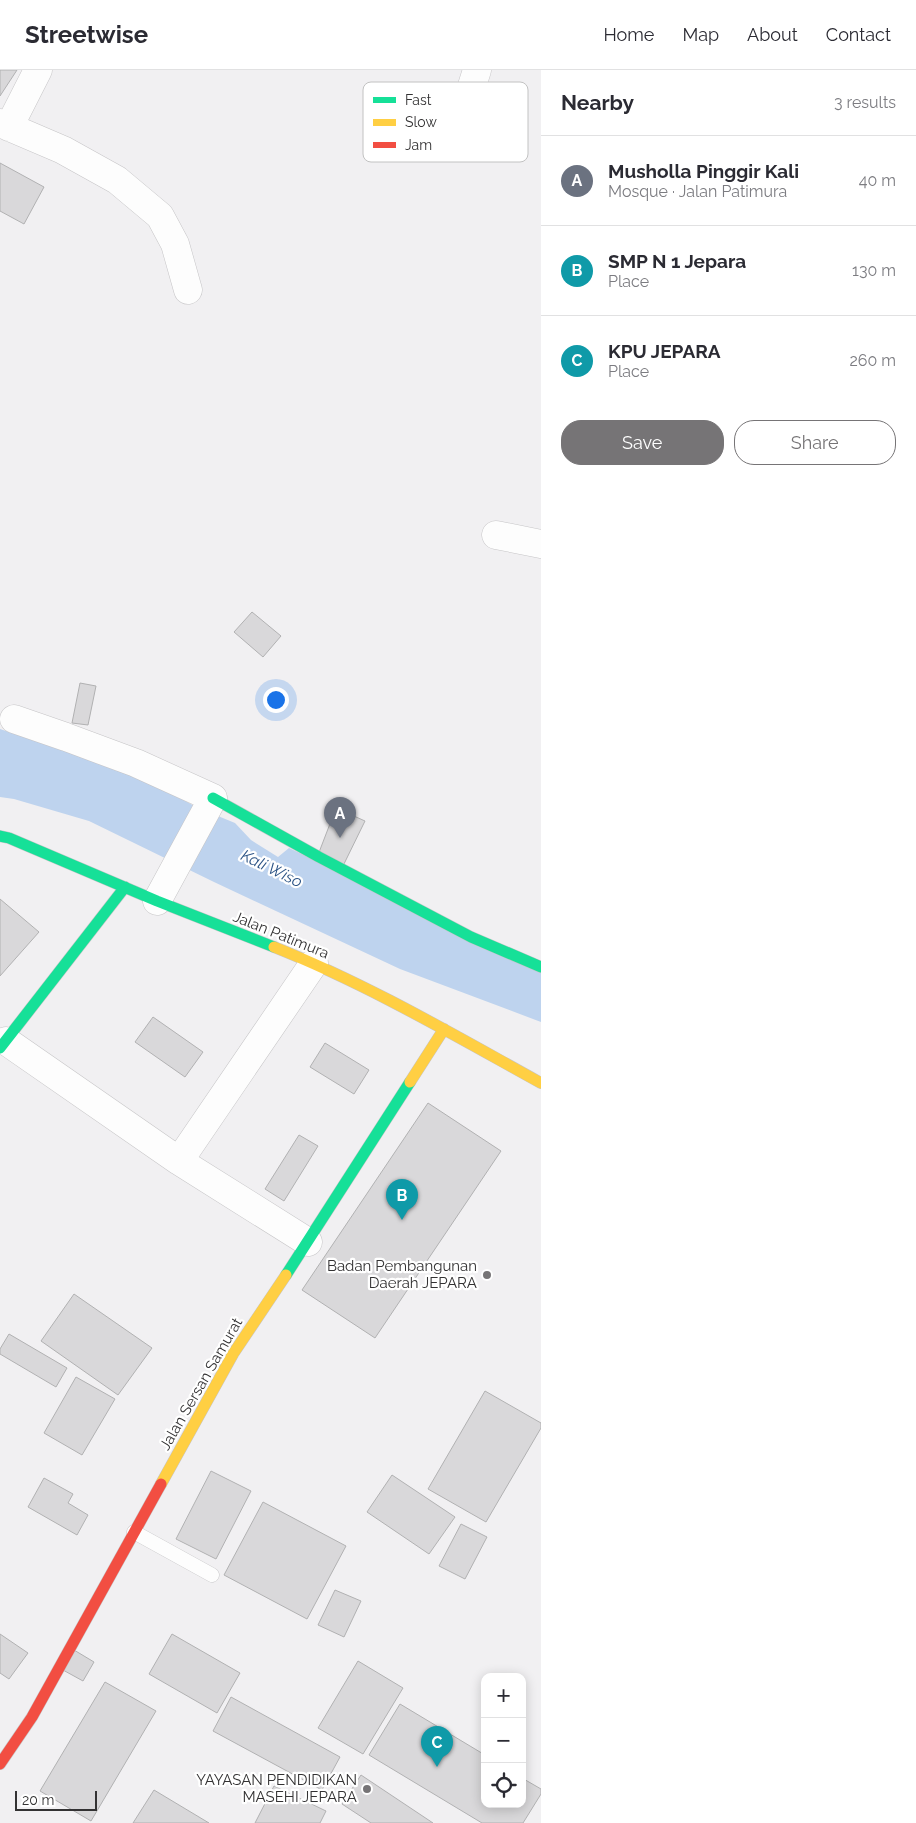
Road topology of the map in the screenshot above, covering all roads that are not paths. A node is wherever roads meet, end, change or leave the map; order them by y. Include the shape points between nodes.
1 (38, 70) edge
2 (477, 70) edge
3 (473, 82) edge
4 (4, 125) edge
5 (188, 290) dead end
6 (496, 535) dead end
7 (541, 544) edge
8 (14, 719) dead end
9 (212, 800) junction
10 (0, 836) edge
11 (125, 887) junction
12 (156, 901) junction
13 (314, 964) junction
14 (541, 967) edge
15 (444, 1029) junction
16 (3, 1044) edge
17 (541, 1083) edge
18 (179, 1161) junction
19 (308, 1242) junction
20 (134, 1532) junction
21 (212, 1575) dead end
22 (0, 1764) edge

1 - 4 street
2 - 3 street
4 - 5 street via 63,150 117,180 160,216 175,244
6 - 7 street
8 - 9 street via 136,763
9 - 12 street
9 - 14 street via 471,937
10 - 11 street, Jalan Patimura
11 - 12 street, Jalan Patimura
11 - 16 street
12 - 13 street, Jalan Patimura
13 - 15 street, Jalan Patimura
13 - 18 street
15 - 17 street, Jalan Patimura
15 - 19 street, Jalan Sersan Samurat
16 - 18 street
18 - 19 street
19 - 20 street, Jalan Sersan Samurat via 233,1354
20 - 21 lane
20 - 22 street, Jalan Sersan Samurat via 32,1717

